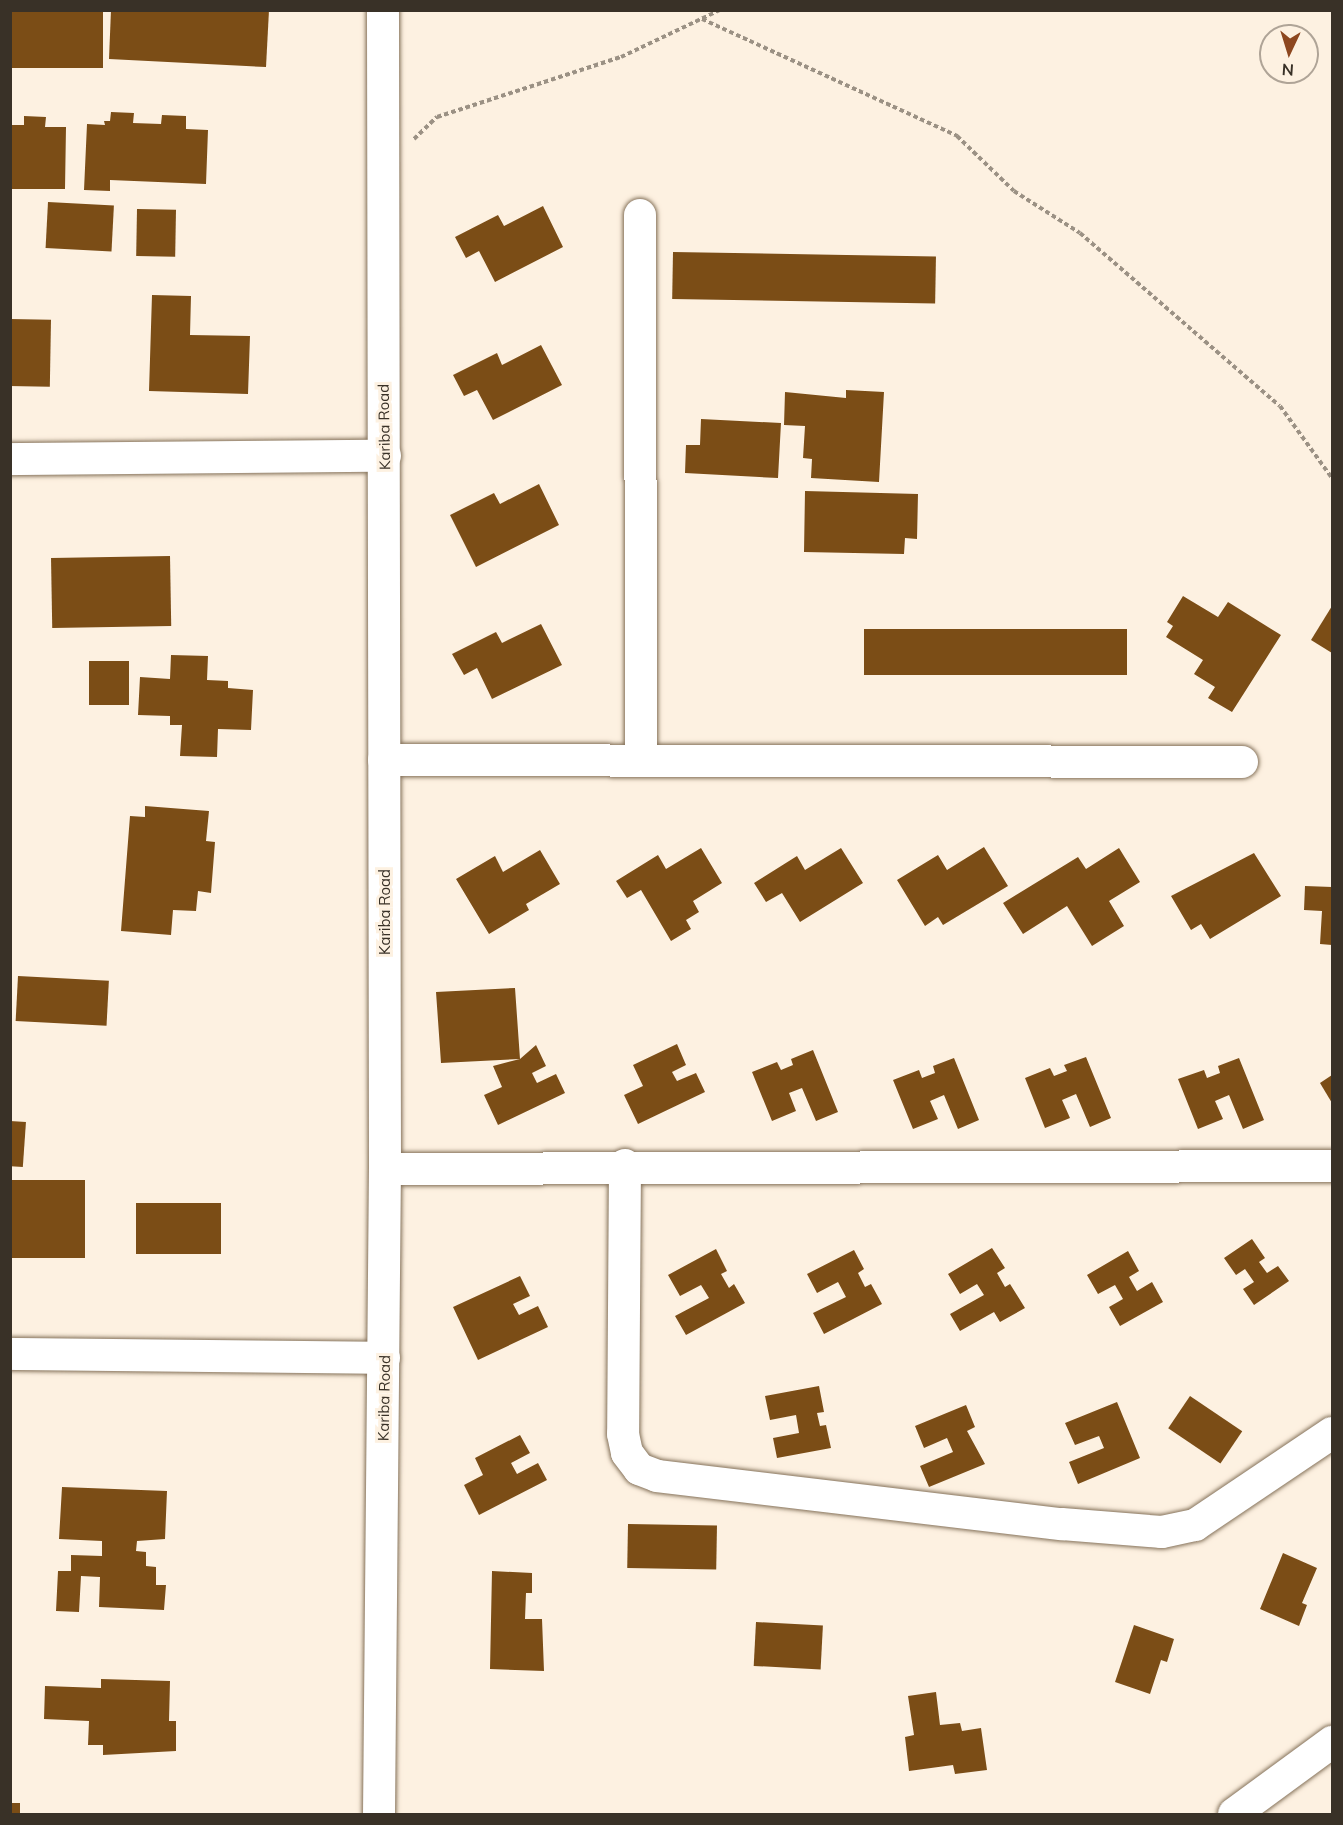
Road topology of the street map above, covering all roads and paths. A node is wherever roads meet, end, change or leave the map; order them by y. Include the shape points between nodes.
1 (383, 10) edge
2 (720, 10) edge
3 (702, 19) junction
4 (412, 141) dead end
5 (640, 215) dead end
6 (384, 456) junction
7 (10, 459) edge
8 (1332, 478) edge
9 (641, 759) junction
10 (384, 760) junction
11 (1242, 762) dead end
12 (625, 1165) junction
13 (1332, 1166) edge
14 (385, 1169) junction
15 (10, 1354) edge
16 (384, 1358) junction
17 (1332, 1433) edge
18 (1332, 1742) edge
19 (379, 1815) edge
20 (1234, 1815) edge

1 - 6 street, Kariba Road
2 - 3 path
3 - 4 path via 621,57 437,117
3 - 8 path via 957,136 1014,191 1080,233 1280,406
5 - 9 street
6 - 7 street
6 - 10 street, Kariba Road
9 - 10 street
9 - 11 street
10 - 14 street, Kariba Road
12 - 13 street
12 - 14 street
12 - 17 street via 623,1434 627,1453 639,1469 657,1476 1162,1532 1195,1525
14 - 16 street, Kariba Road
15 - 16 street
16 - 19 street, Kariba Road
18 - 20 street

